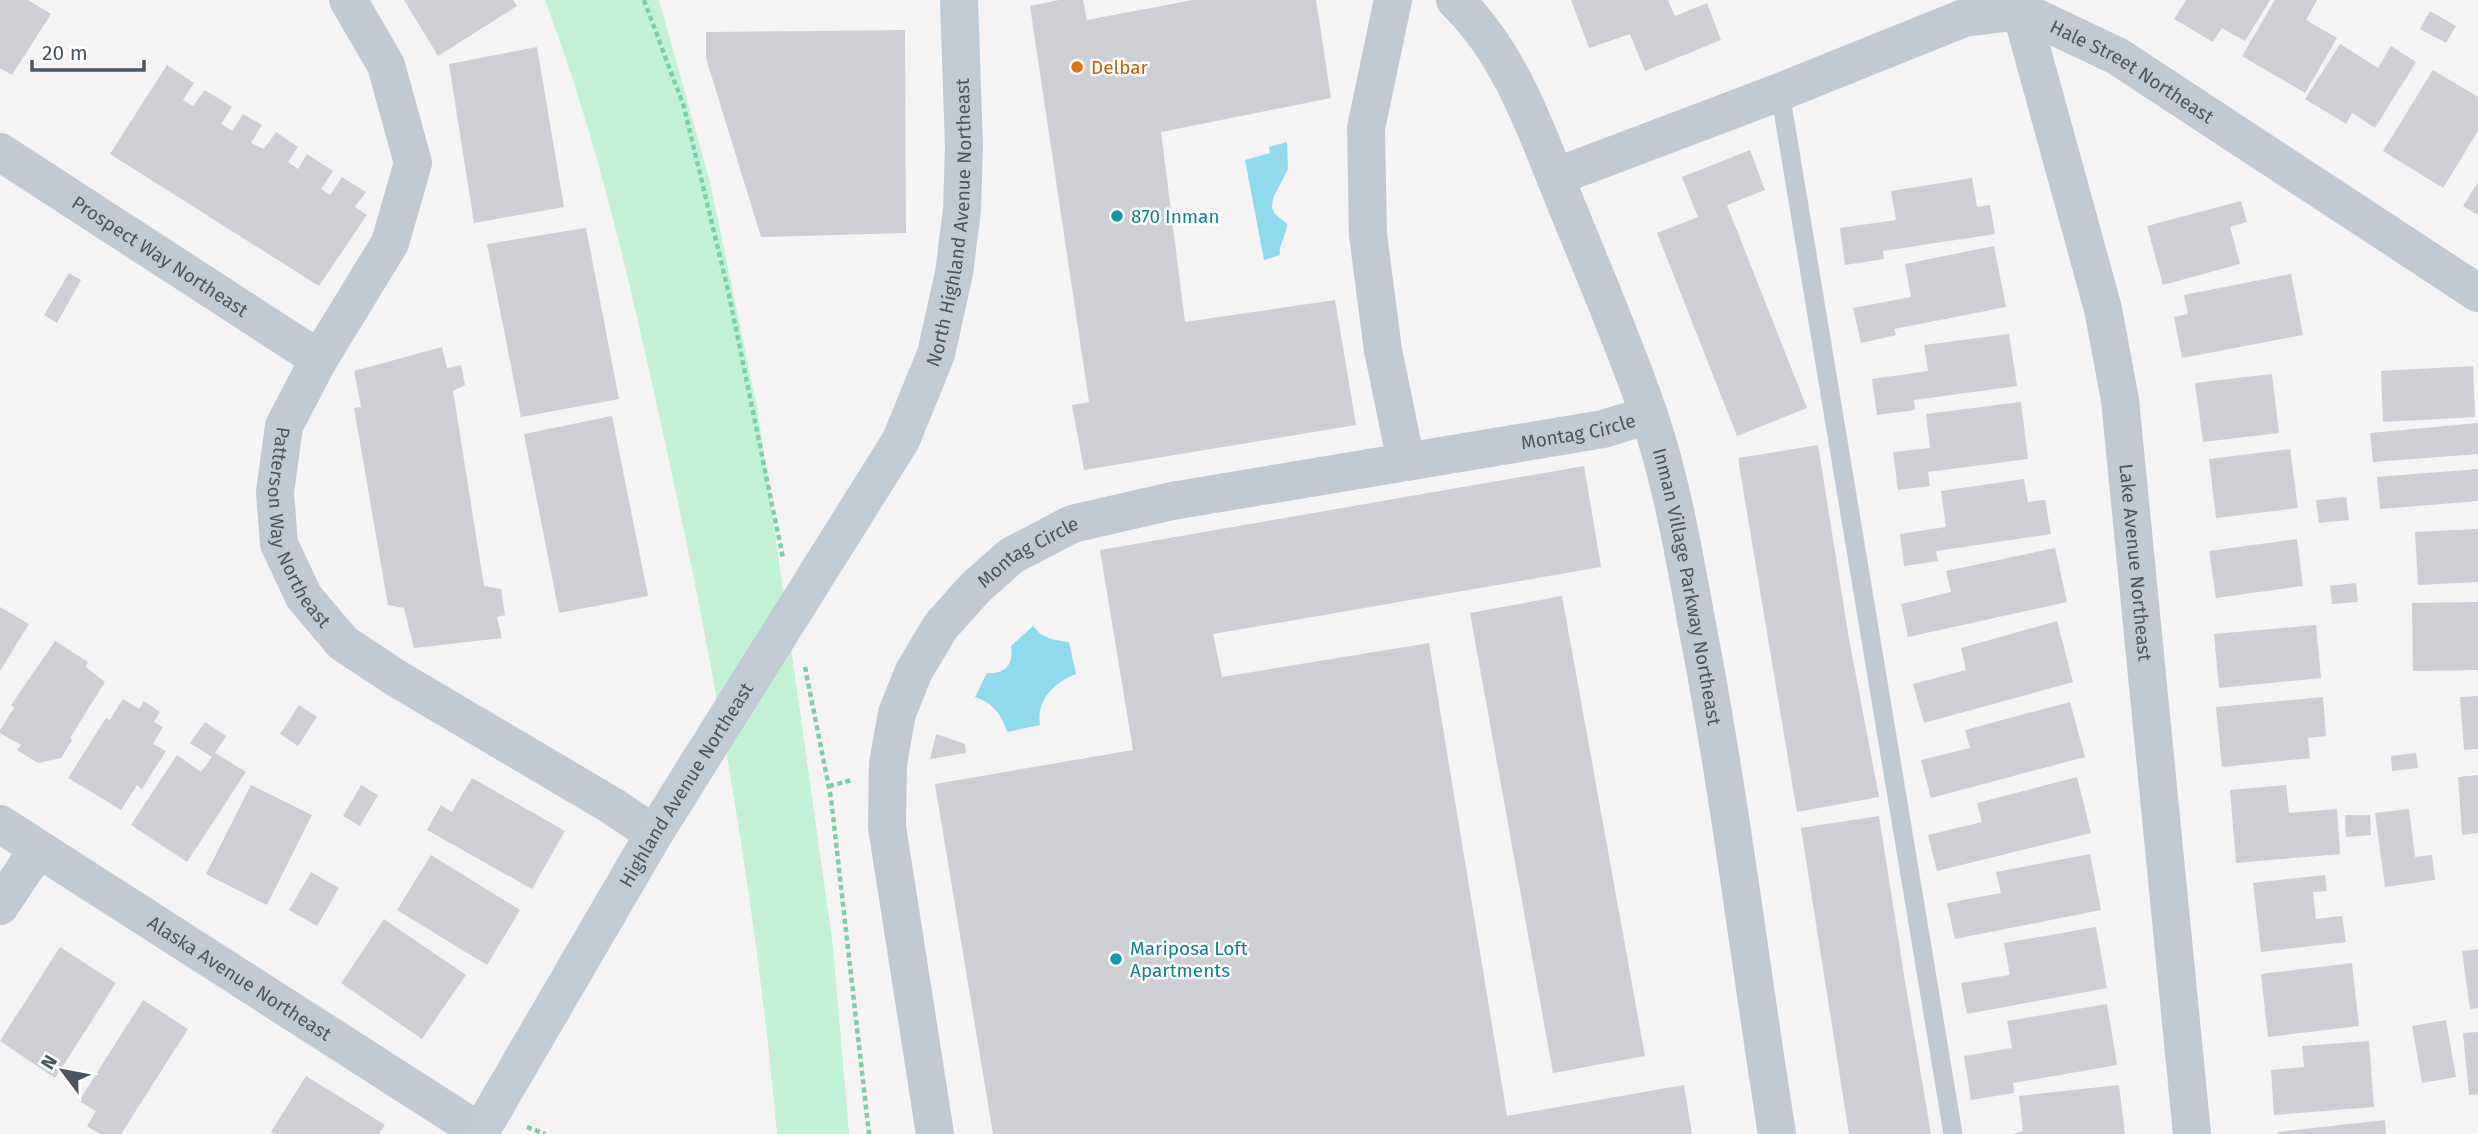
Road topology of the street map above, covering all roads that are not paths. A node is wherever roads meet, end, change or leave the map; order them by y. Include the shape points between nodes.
1 (348, 0) edge
2 (959, 0) edge
3 (1393, 0) edge
4 (1455, 0) edge
5 (2020, 6) edge
6 (1780, 92) junction
7 (0, 152) edge
8 (1555, 177) junction
9 (2478, 293) edge
10 (319, 359) junction
11 (1649, 415) junction
12 (901, 440) joint
13 (1406, 462) junction
14 (0, 824) edge
15 (654, 834) junction
16 (38, 849) junction
17 (0, 906) edge
18 (479, 1133) edge
19 (934, 1134) edge
20 (1777, 1134) edge
21 (1953, 1134) edge
22 (2192, 1134) edge

1 - 10 street, Patterson Way Northeast via 386,65 413,163 390,243
2 - 12 main road, North Highland Avenue Northeast via 964,159 954,273 936,354
3 - 13 street via 1366,128 1368,235 1383,350
4 - 8 street, Inman Village Parkway Northeast via 1483,30 1507,68
5 - 6 street via 1964,18
5 - 9 street, Hale Street Northeast via 2117,56
5 - 22 street, Lake Avenue Northeast via 2103,309 2120,400
6 - 8 street
6 - 21 lane
7 - 10 street, Prospect Way Northeast
8 - 11 street, Inman Village Parkway Northeast
10 - 15 street, Patterson Way Northeast via 284,426 275,492 279,544 303,597 343,643
11 - 13 street, Montag Circle via 1603,429
11 - 20 street, Inman Village Parkway Northeast via 1672,502 1717,724
12 - 15 main road, Highland Avenue Northeast
13 - 19 street, Montag Circle via 1172,501 1072,524 1011,555 941,626 914,671 897,713 888,765 887,827
14 - 16 street, Alaska Avenue Northeast
15 - 18 main road, Highland Avenue Northeast
16 - 17 street
16 - 18 street, Alaska Avenue Northeast

